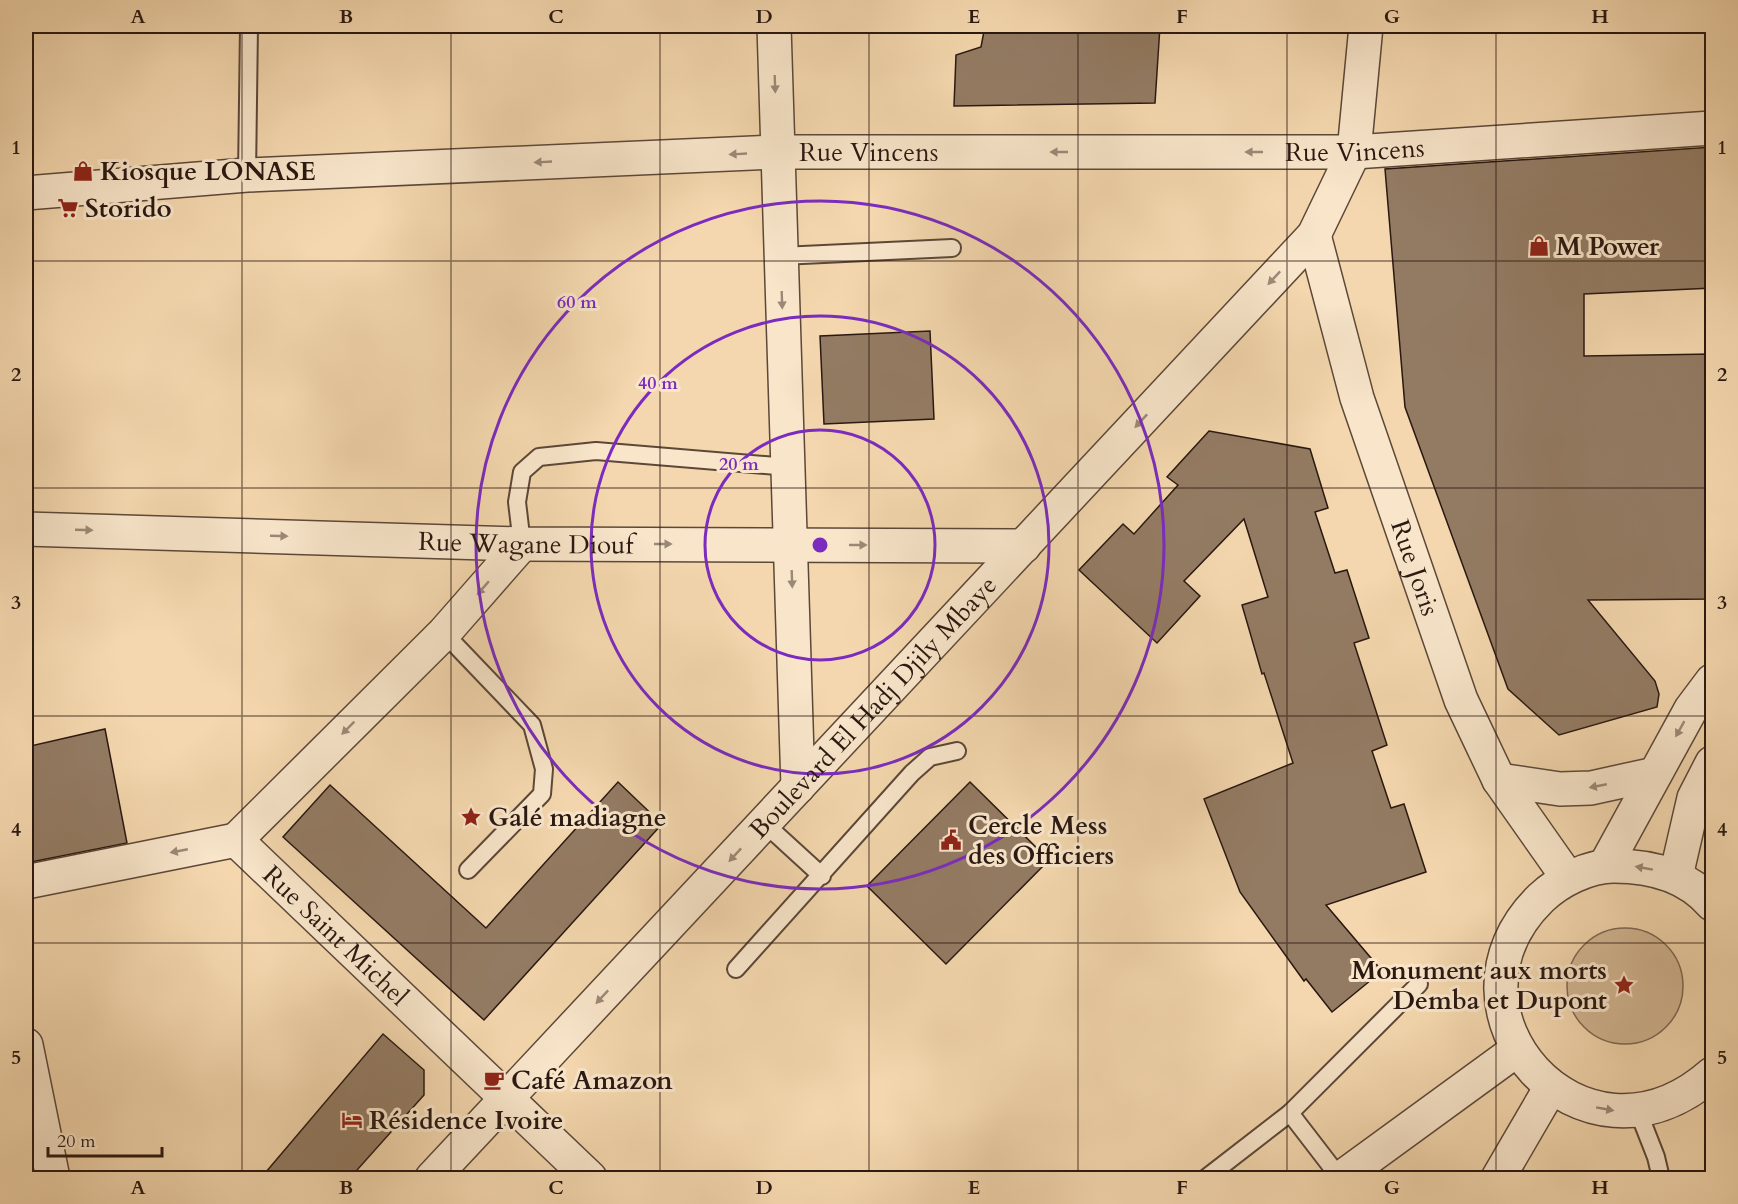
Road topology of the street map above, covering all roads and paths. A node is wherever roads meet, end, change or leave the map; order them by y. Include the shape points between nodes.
1 (249, 26) edge
2 (774, 26) edge
3 (1366, 26) edge
4 (1713, 128) edge
5 (778, 152) junction
6 (1354, 153) junction
7 (247, 175) junction
8 (26, 193) edge
9 (1314, 236) junction
10 (952, 248) dead end
11 (781, 256) junction
12 (788, 467) junction
13 (26, 529) edge
14 (522, 544) junction
15 (791, 545) junction
16 (1024, 546) junction
17 (444, 633) junction
18 (1713, 681) edge
19 (957, 751) dead end
20 (1713, 764) edge
21 (1655, 774) junction
22 (1499, 780) junction
23 (798, 787) junction
24 (764, 824) junction
25 (236, 840) junction
26 (1605, 866) junction
27 (468, 870) dead end
28 (822, 876) junction
29 (1676, 876) junction
30 (1568, 878) junction
31 (26, 882) edge
32 (1713, 904) edge
33 (736, 969) dead end
34 (1419, 984) dead end
35 (26, 1045) edge
36 (1518, 1049) junction
37 (1713, 1074) edge
38 (1551, 1087) junction
39 (507, 1098) junction
40 (1638, 1111) junction
41 (1290, 1113) junction
42 (52, 1179) edge
43 (432, 1179) edge
44 (590, 1179) edge
45 (1206, 1179) edge
46 (1341, 1179) edge
47 (1498, 1179) edge
48 (1661, 1179) edge

1 - 7 lane
2 -> 5 street
3 - 6 street
4 - 6 street, Rue Vincens
6 -> 5 street, Rue Vincens
5 -> 7 street, Rue Vincens
5 - 11 street
6 - 9 street, Boulevard El Hadj Djily Mbaye
7 - 8 street, Rue Vincens
9 -> 16 street, Boulevard El Hadj Djily Mbaye
9 - 22 street, Rue Joris via 1357,398 1461,700
10 - 11 lane
11 -> 12 street
12 - 14 lane via 596,451 539,457 522,472 517,502
12 - 15 street
13 -> 14 street, Rue Wagane Diouf
14 -> 15 street, Rue Wagane Diouf
14 -> 17 street
15 -> 16 street, Rue Wagane Diouf
15 -> 23 street
16 - 23 street, Boulevard El Hadj Djily Mbaye
17 -> 25 street
17 - 27 lane via 532,724 544,769 542,794
18 -> 21 street via 1691,709
19 - 28 lane via 930,757 912,773
20 - 29 street via 1694,798
21 -> 22 street via 1570,789
21 - 26 street
22 - 30 street, Rue Joris
23 - 24 street, Boulevard El Hadj Djily Mbaye
24 - 28 lane
24 -> 39 street, Boulevard El Hadj Djily Mbaye
25 -> 31 street
25 - 39 street, Rue Saint Michel
29 -> 26 street via 1641,866
26 - 30 street
28 - 33 lane
29 - 32 street
30 - 36 street via 1534,905 1510,942 1502,986 1503,1008
34 - 41 lane
35 - 42 street
36 - 38 street via 1532,1070
36 - 46 street
37 - 40 street via 1694,1090 1667,1104
38 -> 40 street via 1577,1102 1607,1110
38 - 47 street
39 - 43 street, Boulevard El Hadj Djily Mbaye
39 - 44 street, Rue Saint Michel
40 - 48 lane
41 - 45 lane
41 - 46 lane

